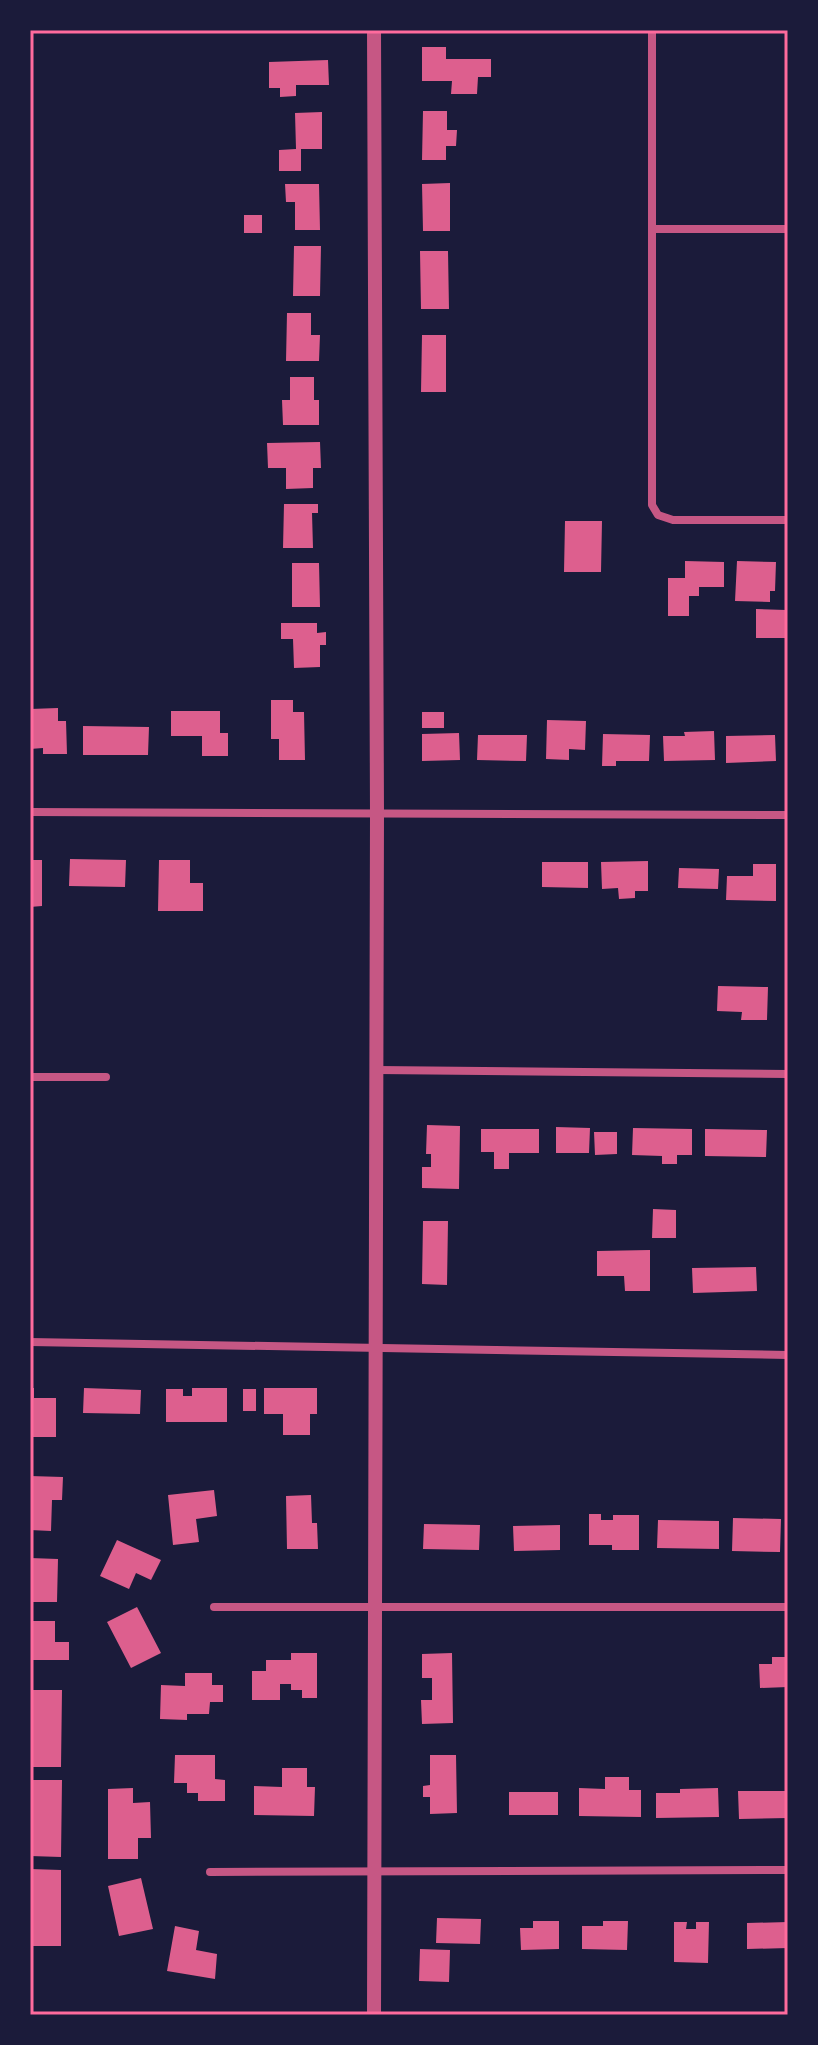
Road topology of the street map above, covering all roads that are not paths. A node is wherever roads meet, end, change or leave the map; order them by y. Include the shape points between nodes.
1 (374, 30) edge
2 (652, 30) edge
3 (652, 229) junction
4 (788, 229) edge
5 (788, 520) edge
6 (30, 812) edge
7 (377, 814) junction
8 (788, 815) edge
9 (377, 1070) junction
10 (788, 1074) edge
11 (30, 1077) edge
12 (106, 1077) dead end
13 (30, 1342) edge
14 (377, 1348) junction
15 (788, 1355) edge
16 (214, 1607) dead end
17 (376, 1607) junction
18 (788, 1607) edge
19 (788, 1870) edge
20 (376, 1871) junction
21 (210, 1872) dead end
22 (374, 2015) edge

1 - 7 street
2 - 3 street
3 - 4 street
3 - 5 street via 654,510 680,520
6 - 7 street
7 - 8 street
7 - 9 street
9 - 10 street
9 - 14 street
11 - 12 street
13 - 14 street
14 - 15 street
14 - 17 street
16 - 17 street
17 - 18 street
17 - 20 street
19 - 20 street
20 - 21 street
20 - 22 street

